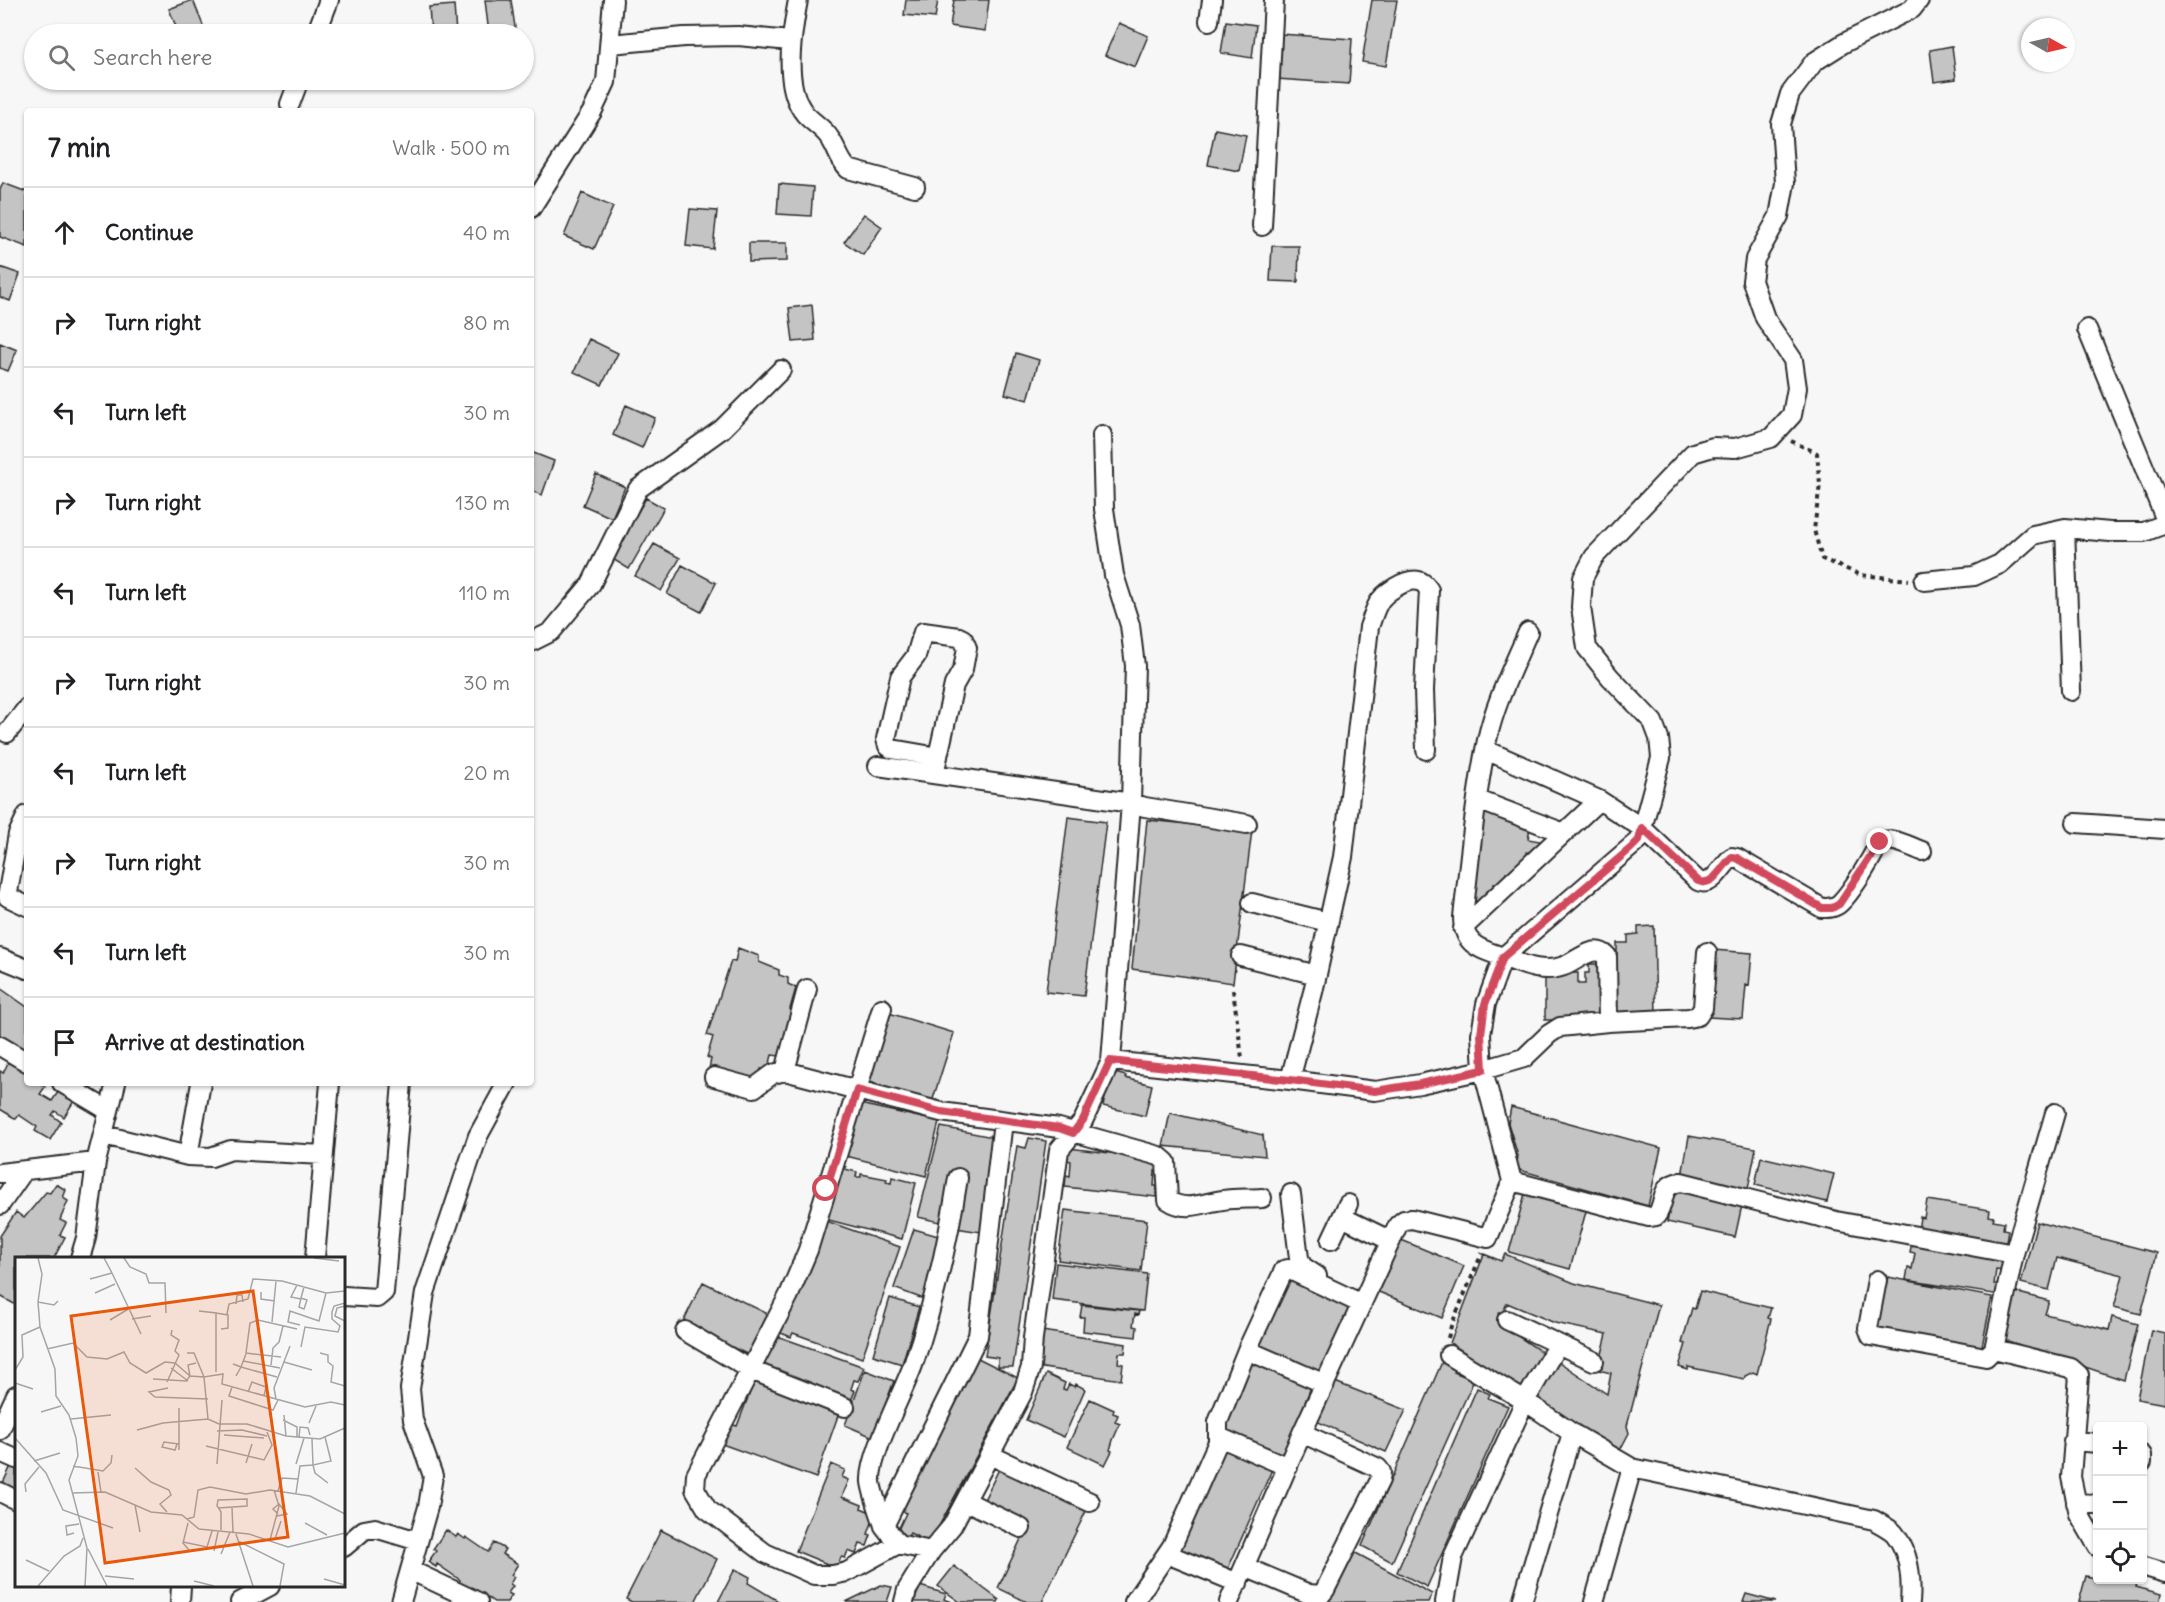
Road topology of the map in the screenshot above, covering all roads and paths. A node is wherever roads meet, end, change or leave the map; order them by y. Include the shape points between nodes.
1 (329, 0) edge
2 (613, 0) edge
3 (798, 0) edge
4 (1212, 0) edge
5 (1274, 0) edge
6 (1919, 0) edge
7 (1209, 21) dead end
8 (320, 24) edge
9 (790, 41) junction
10 (610, 44) junction
11 (295, 90) edge
12 (290, 104) dead end
13 (915, 187) dead end
14 (534, 203) edge
15 (1262, 226) dead end
16 (2087, 329) dead end
17 (781, 370) dead end
18 (1102, 435) dead end
19 (1771, 438) junction
20 (2165, 518) edge
21 (2165, 524) edge
22 (2065, 528) junction
23 (1924, 581) joint
24 (1528, 632) dead end
25 (534, 640) edge
26 (2071, 691) dead end
27 (24, 712) edge
28 (7, 733) dead end
29 (1426, 750) dead end
30 (1486, 750) junction
31 (936, 765) junction
32 (878, 766) dead end
33 (1478, 800) junction
34 (1599, 800) junction
35 (1131, 803) junction
36 (24, 821) edge
37 (2076, 823) dead end
38 (1247, 824) dead end
39 (1642, 828) junction
40 (2165, 829) edge
41 (1564, 833) junction
42 (1922, 852) dead end
43 (1252, 903) dead end
44 (24, 905) edge
45 (1328, 922) junction
46 (1463, 928) junction
47 (1707, 952) dead end
48 (1241, 956) dead end
49 (1503, 957) junction
50 (0, 958) edge
51 (24, 968) edge
52 (1317, 975) junction
53 (807, 989) dead end
54 (1233, 990) dead end
55 (882, 1008) dead end
56 (1608, 1022) junction
57 (0, 1046) edge
58 (24, 1060) edge
59 (1110, 1061) junction
60 (1483, 1070) junction
61 (785, 1071) junction
62 (1243, 1075) junction
63 (714, 1077) dead end
64 (1290, 1080) junction
65 (67, 1086) edge
66 (115, 1086) edge
67 (200, 1086) edge
68 (330, 1086) edge
69 (402, 1086) edge
70 (505, 1086) edge
71 (857, 1090) junction
72 (109, 1111) junction
73 (2055, 1113) dead end
74 (1003, 1121) junction
75 (1073, 1133) junction
76 (104, 1136) junction
77 (323, 1155) junction
78 (188, 1156) junction
79 (96, 1162) junction
80 (23, 1172) junction
81 (0, 1173) edge
82 (958, 1178) dead end
83 (1512, 1181) junction
84 (1291, 1194) dead end
85 (1262, 1198) dead end
86 (0, 1205) edge
87 (1488, 1238) junction
88 (1331, 1240) dead end
89 (1391, 1241) junction
90 (2014, 1254) junction
91 (80, 1257) edge
92 (315, 1257) edge
93 (1877, 1280) dead end
94 (345, 1296) edge
95 (1363, 1301) junction
96 (1507, 1320) dead end
97 (685, 1331) dead end
98 (1558, 1344) junction
99 (1994, 1349) junction
100 (1247, 1350) junction
101 (1449, 1355) joint
102 (1594, 1361) dead end
103 (751, 1370) junction
104 (1325, 1384) junction
105 (15, 1397) edge
106 (1525, 1401) junction
107 (845, 1407) dead end
108 (0, 1430) edge
109 (1302, 1433) junction
110 (1572, 1433) junction
111 (1219, 1437) junction
112 (2073, 1441) junction
113 (2093, 1443) edge
114 (0, 1452) edge
115 (990, 1455) junction
116 (15, 1459) edge
117 (1288, 1467) junction
118 (1632, 1468) junction
119 (0, 1492) edge
120 (15, 1500) edge
121 (966, 1500) junction
122 (1090, 1502) dead end
123 (2076, 1503) junction
124 (2093, 1504) edge
125 (884, 1526) junction
126 (1022, 1528) dead end
127 (2093, 1540) edge
128 (418, 1541) junction
129 (898, 1544) junction
130 (345, 1546) edge
131 (931, 1551) junction
132 (1167, 1554) junction
133 (2147, 1568) edge
134 (410, 1570) junction
135 (2165, 1573) edge
136 (1241, 1575) junction
137 (181, 1587) edge
138 (268, 1587) edge
139 (180, 1602) edge
140 (240, 1602) edge
141 (401, 1602) edge
142 (478, 1602) edge
143 (904, 1602) edge
144 (1134, 1602) edge
145 (1229, 1602) edge
146 (1445, 1602) edge
147 (1522, 1602) edge
148 (1594, 1602) edge
149 (1910, 1602) edge

1 - 8 street
2 - 10 street
3 - 9 street
4 - 7 street
5 - 15 street
6 - 19 street via 1912,9 1844,42 1814,62 1790,94 1782,124 1785,183 1779,216 1755,259 1752,280 1765,318 1793,360 1797,388 1792,415
9 - 10 street via 738,36
9 - 13 street via 794,93 804,113 830,137 840,160 848,169
10 - 14 street via 606,82 592,112
11 - 12 street
16 - 20 street
17 - 25 street via 722,429 639,489 591,584 551,632
18 - 35 street via 1104,509 1114,574 1130,625 1135,666
19 - 23 path via 1796,442 1817,453 1821,484 1814,530 1822,559 1861,575
19 - 39 street via 1735,448 1713,447 1693,453 1594,557 1583,578 1581,607 1587,648 1653,722 1659,738 1661,758
21 - 22 street via 2144,532
22 - 23 street via 2033,535 2000,564 1974,576
22 - 26 street
24 - 30 street via 1503,689
27 - 28 street
29 - 45 street via 1424,690 1429,590 1417,580 1396,588 1379,601 1369,627 1343,857
30 - 33 street
30 - 34 street
31 - 31 street via 954,685 963,669 967,648 959,637 923,632 916,656 900,677 886,739 892,749
31 - 32 street
31 - 35 street
33 - 41 street
33 - 46 street
34 - 39 street
34 - 41 street
35 - 38 street
35 - 59 street
36 - 44 street via 18,834 8,897
37 - 40 street
39 - 42 street via 1704,884 1732,857 1737,858 1822,908 1839,904 1880,842 1893,841
39 - 49 street via 1639,840 1630,849
41 - 46 street
43 - 45 street
45 - 52 street
46 - 49 street via 1474,947
47 - 56 street via 1703,1008 1698,1016
48 - 52 street
49 - 56 street via 1534,969 1549,970 1566,966 1591,952 1603,952 1607,956
49 - 60 street via 1485,1004 1481,1034
50 - 51 street
52 - 64 street
53 - 61 street
54 - 62 path
55 - 71 street
56 - 60 street via 1560,1027 1524,1058
57 - 58 street
59 - 62 street
59 - 75 street
60 - 64 street via 1375,1091
60 - 83 street
61 - 63 street via 773,1074 754,1088
61 - 71 street
62 - 64 street
65 - 72 street
66 - 72 street
67 - 78 street
68 - 77 street
69 - 94 street via 384,1292 378,1298
70 - 128 street via 478,1136 425,1293 410,1389 412,1420 433,1476
71 - 74 street via 941,1112
71 - 103 street via 808,1251
72 - 76 street
73 - 90 street
74 - 75 street
74 - 125 street via 978,1336
75 - 85 street via 1164,1158 1168,1200 1176,1206
75 - 115 street via 1059,1150 1031,1367 1023,1392
76 - 78 street
76 - 79 street
77 - 78 street via 231,1150 211,1157
77 - 92 street
79 - 80 street
79 - 91 street
80 - 81 street
80 - 86 street
82 - 125 street via 939,1282 912,1366 875,1458 871,1480
83 - 87 street
83 - 90 street via 1649,1217 1656,1216 1661,1209 1671,1184 1681,1182 1836,1221
84 - 95 street via 1302,1266
87 - 89 street via 1412,1219 1398,1225
87 - 101 path via 1451,1326
88 - 89 street via 1345,1211
89 - 95 street
90 - 99 street
93 - 99 street via 1868,1329 1871,1336 1981,1357 1990,1355
95 - 100 street via 1285,1269
95 - 104 street
96 - 98 street
97 - 103 street
98 - 102 street
98 - 106 street
99 - 112 street via 2076,1370 2079,1375
100 - 104 street
100 - 111 street via 1218,1422
101 - 106 street
103 - 107 street
103 - 129 street via 696,1475 695,1489 707,1509 765,1553 814,1575 847,1572
104 - 109 street
105 - 108 street
106 - 110 street
106 - 146 street via 1453,1557
109 - 117 street
109 - 136 street via 1377,1468 1380,1479 1321,1595
110 - 118 street
110 - 147 street
111 - 117 street
111 - 132 street
112 - 113 street
112 - 123 street via 2071,1477
114 - 116 street
115 - 121 street
115 - 122 street
117 - 136 street
118 - 148 street
118 - 149 street via 1874,1520 1893,1532 1906,1555 1912,1583
119 - 120 street
121 - 126 street
121 - 131 street via 952,1526
123 - 124 street
123 - 127 street
125 - 129 street
128 - 130 street via 375,1528 364,1530
128 - 134 street
129 - 131 street
131 - 143 street
132 - 136 street
132 - 144 street
133 - 135 street
134 - 141 street
134 - 142 street
136 - 145 street
137 - 139 street
138 - 140 street

